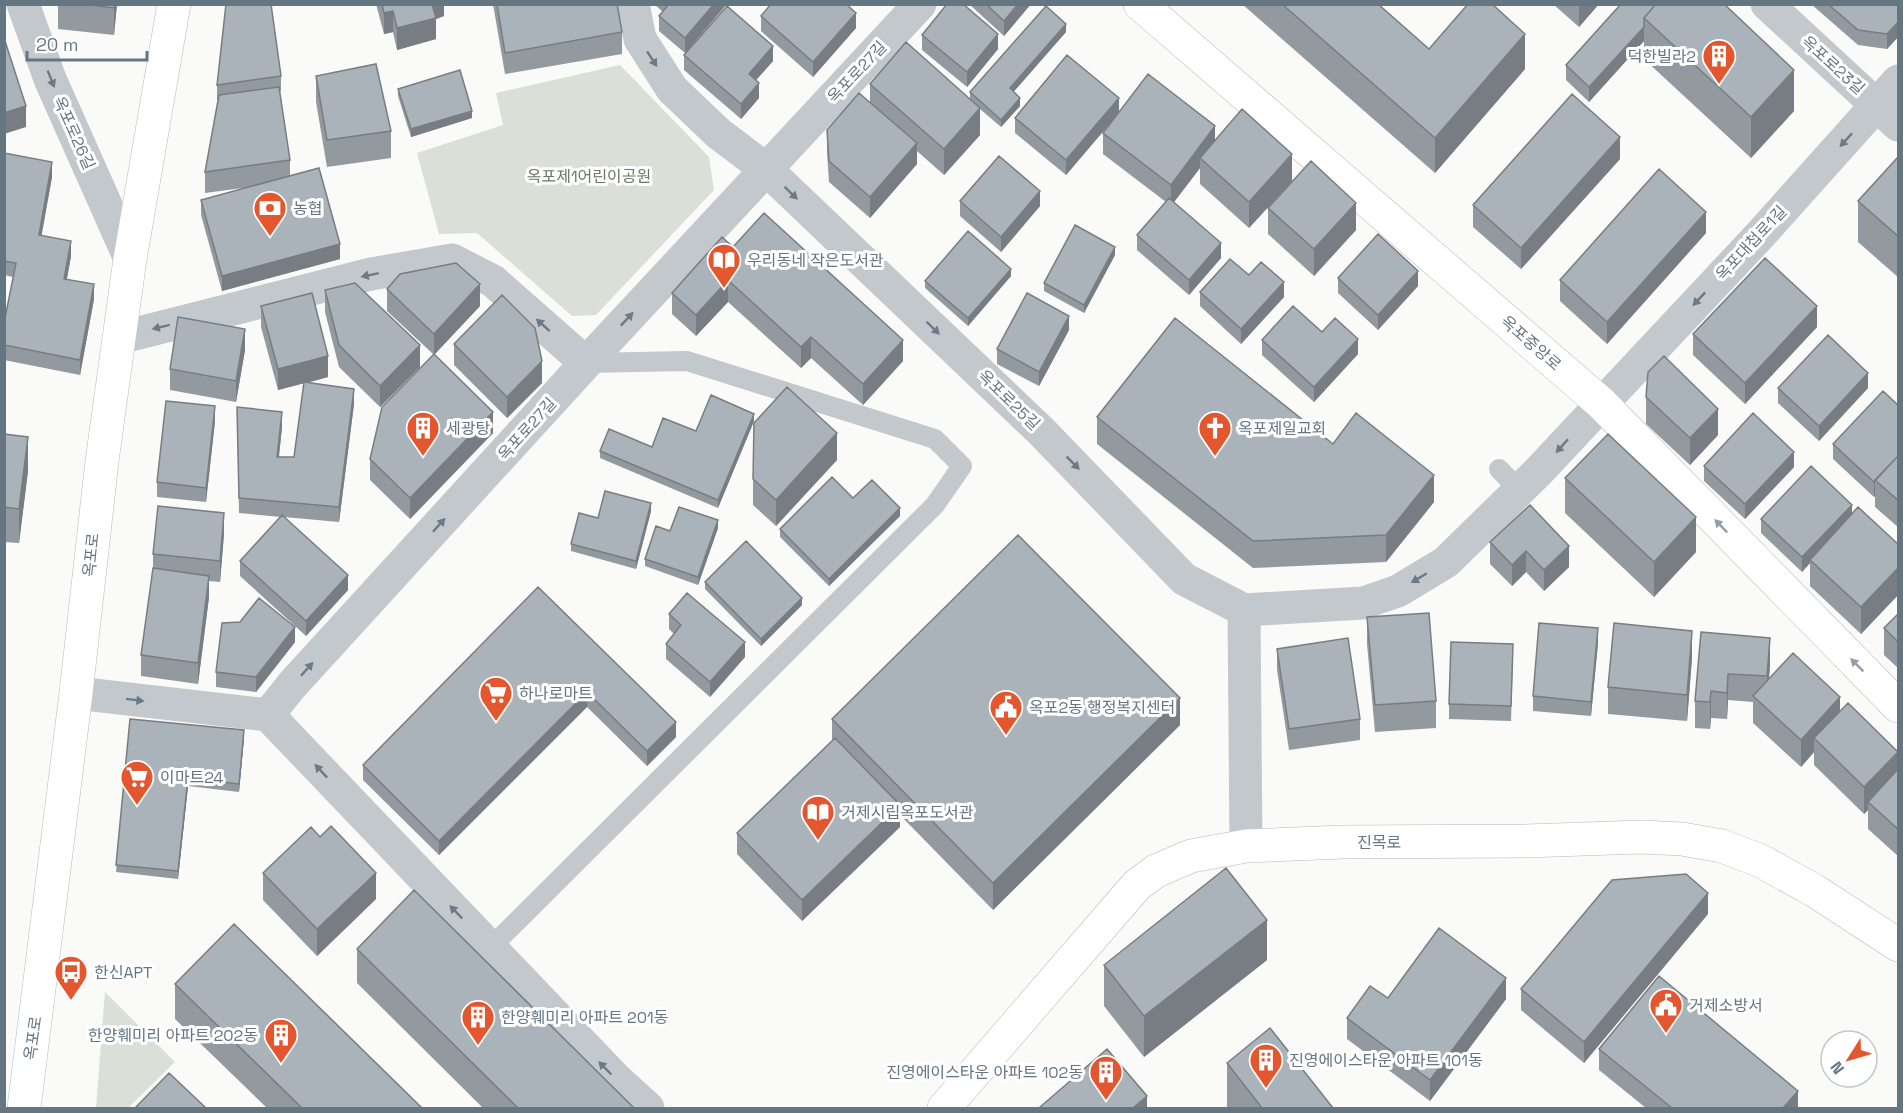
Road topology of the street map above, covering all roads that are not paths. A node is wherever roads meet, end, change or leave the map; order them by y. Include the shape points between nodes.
1 (23, 4) edge
2 (174, 4) edge
3 (633, 4) edge
4 (920, 4) edge
5 (1140, 4) edge
6 (1767, 4) edge
7 (1899, 81) edge
8 (1888, 115) edge
9 (767, 170) junction
10 (130, 259) junction
11 (119, 338) junction
12 (586, 363) junction
13 (1601, 403) junction
14 (1244, 610) junction
15 (76, 693) junction
16 (1899, 706) edge
17 (268, 715) junction
18 (1246, 846) junction
19 (1899, 945) edge
20 (490, 948) junction
21 (24, 1108) edge
22 (648, 1108) edge
23 (944, 1108) edge

1 -> 10 street, 옥포로26길 via 50,79
2 - 10 street, 옥포로
3 -> 9 street, 옥포로25길 via 640,39 672,88 718,133
4 - 9 street, 옥포로27길
5 - 13 street, 옥포중앙로
6 - 8 street, 옥포로23길
7 - 8 street, 옥포대첩로1길
8 -> 13 street, 옥포대첩로1길 via 1761,234
12 -> 9 street, 옥포로27길
9 -> 14 street, 옥포로25길 via 1041,431 1184,579
10 - 11 street, 옥포로
12 -> 11 street via 493,281 452,260 371,274
11 - 15 street, 옥포로
17 -> 12 street, 옥포로27길
12 - 20 lane via 687,361 935,439 962,466 935,505
13 -> 14 street, 옥포대첩로1길 via 1509,480 1446,562 1398,591 1363,603
16 -> 13 street, 옥포중앙로
14 - 18 street
15 -> 17 street
15 - 21 street, 옥포로
20 -> 17 street
18 - 19 street, 진목로 via 1682,839 1722,846 1761,861
18 - 23 street, 진목로 via 1191,856 1156,871 1137,885
22 -> 20 street

